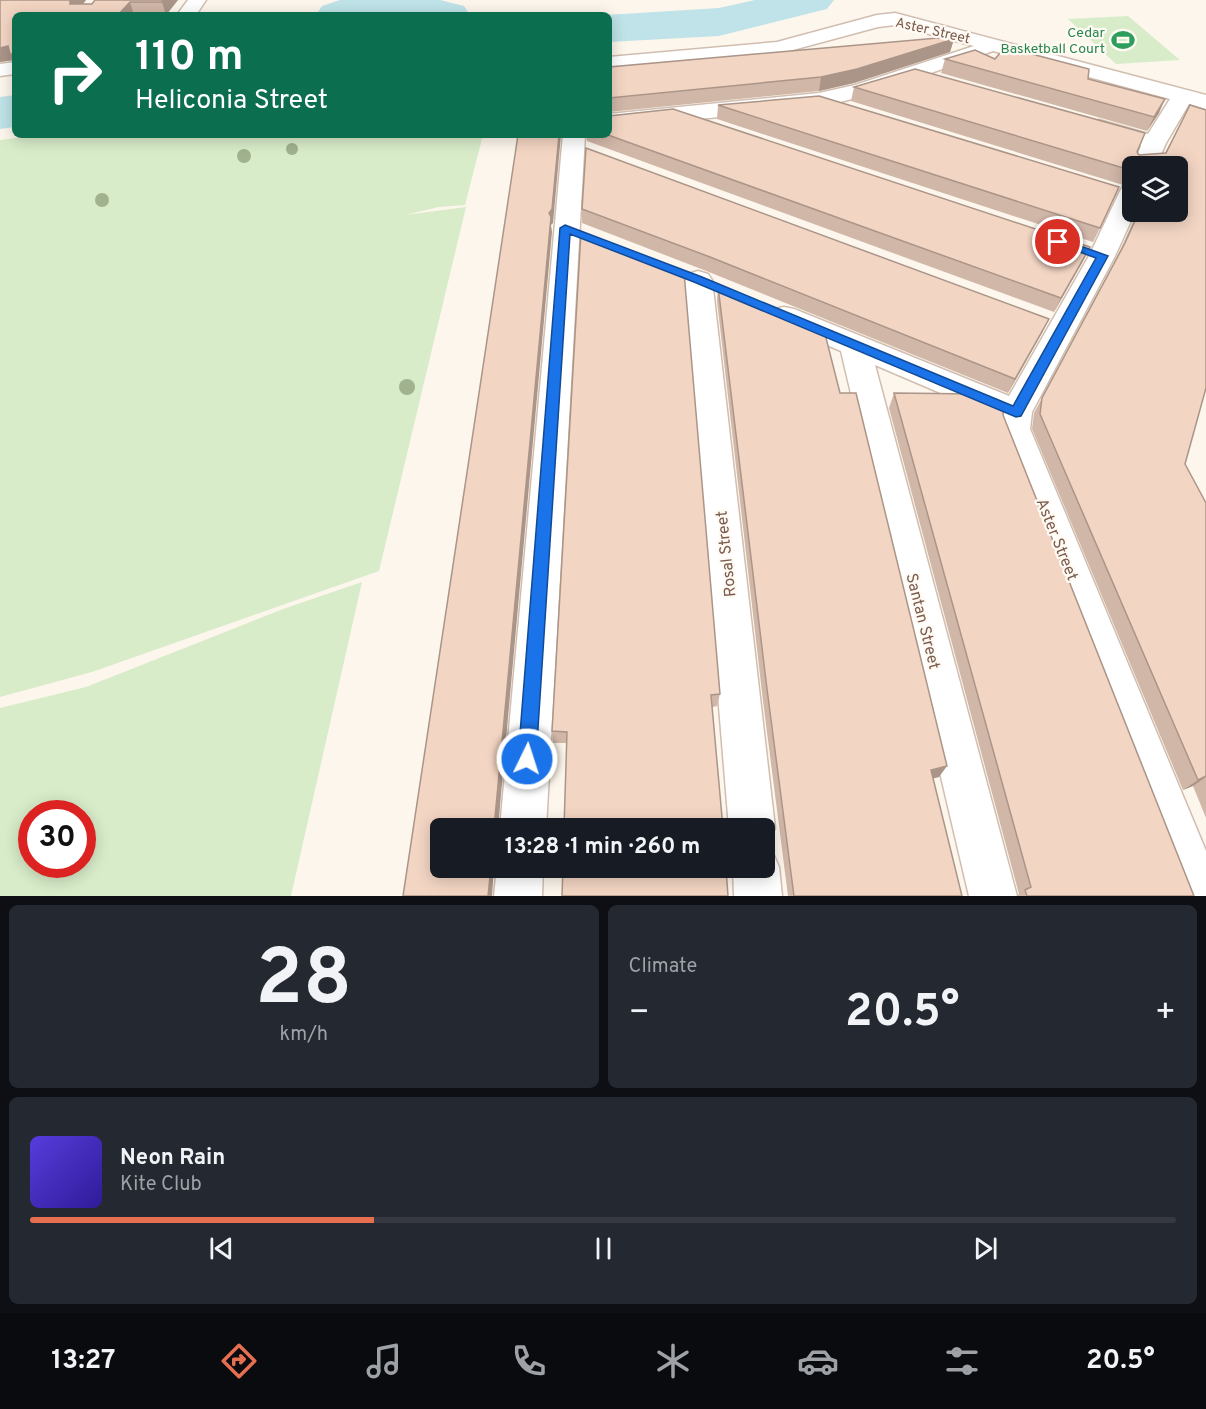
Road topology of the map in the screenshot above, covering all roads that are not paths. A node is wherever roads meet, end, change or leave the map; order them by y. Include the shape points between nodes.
1 (996, 46) junction
2 (612, 63) edge
3 (912, 74) junction
4 (947, 84) edge
5 (1183, 96) junction
6 (819, 100) junction
7 (1206, 102) edge
8 (863, 114) edge
9 (675, 115) junction
10 (1074, 120) edge
11 (612, 121) edge
12 (731, 134) edge
13 (1155, 143) junction
14 (581, 146) edge
15 (1147, 156) edge
16 (1122, 197) edge
17 (701, 281) dead end
18 (761, 306) edge
19 (855, 346) junction
20 (1016, 412) junction
21 (523, 818) edge
22 (751, 818) edge
23 (519, 878) edge
24 (757, 878) edge
25 (518, 896) edge
26 (758, 896) edge
27 (993, 896) edge
28 (1201, 896) edge

1 - 2 street, Aster Street via 895,19 778,48
1 - 3 street
1 - 5 street, Aster Street
3 - 4 street
3 - 6 street
5 - 7 street, Aster Street
5 - 13 street
6 - 8 street
6 - 9 street
9 - 11 street
9 - 12 street
10 - 13 street
13 - 15 street
14 - 21 street
16 - 20 street via 1051,324
17 - 22 street, Rosal Street
18 - 19 street
19 - 20 street
19 - 27 street, Santan Street
20 - 28 street, Aster Street via 1014,429
23 - 25 street
24 - 26 street

